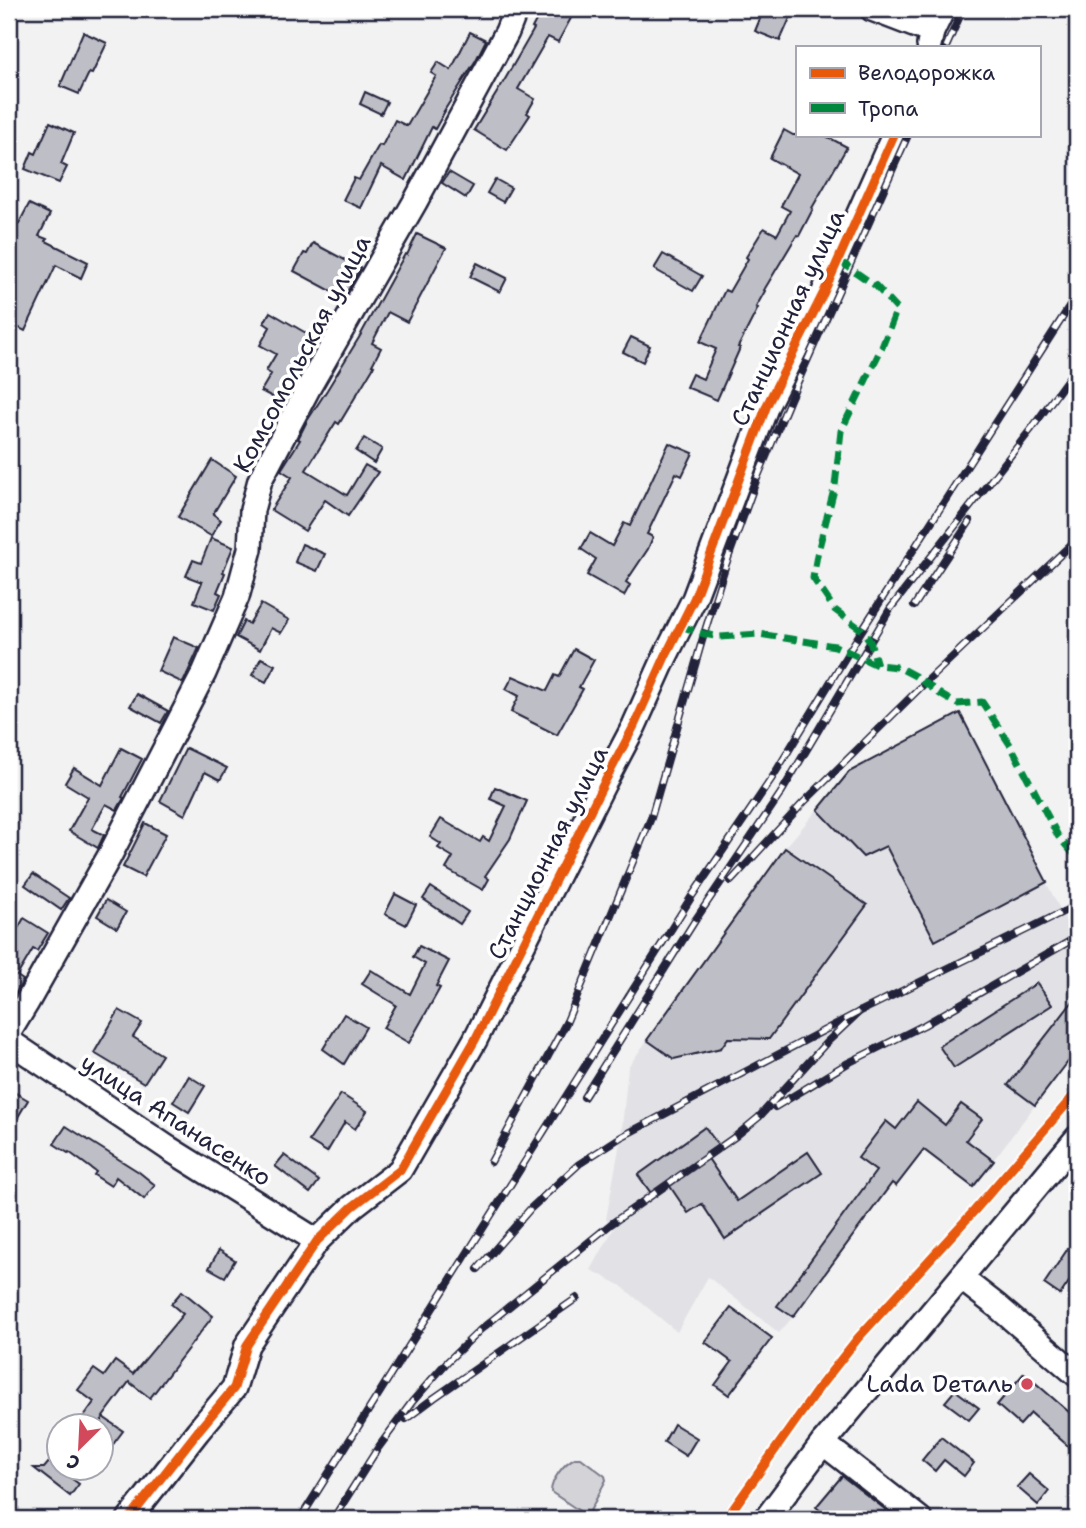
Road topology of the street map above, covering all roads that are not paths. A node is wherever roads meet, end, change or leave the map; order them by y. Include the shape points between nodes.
1 (516, 9) edge
2 (872, 9) edge
3 (943, 9) edge
4 (930, 40) edge
5 (894, 136) edge
6 (9, 1032) edge
7 (9, 1041) edge
8 (1077, 1138) edge
9 (317, 1241) junction
10 (961, 1278) junction
11 (1077, 1376) edge
12 (823, 1443) junction
13 (129, 1519) edge
14 (766, 1519) edge
15 (920, 1519) edge

1 - 6 street, Комсомольская улица via 260,480 237,597 204,673 109,857
2 - 4 street
3 - 4 street
5 - 9 street, Станционная улица via 824,292 766,405 694,599 475,1040 400,1170
7 - 9 street, улица Апанасенко via 167,1148
8 - 10 street
9 - 13 street, Станционная улица via 247,1345 234,1388
10 - 11 street
10 - 12 street
12 - 14 street
12 - 15 street

